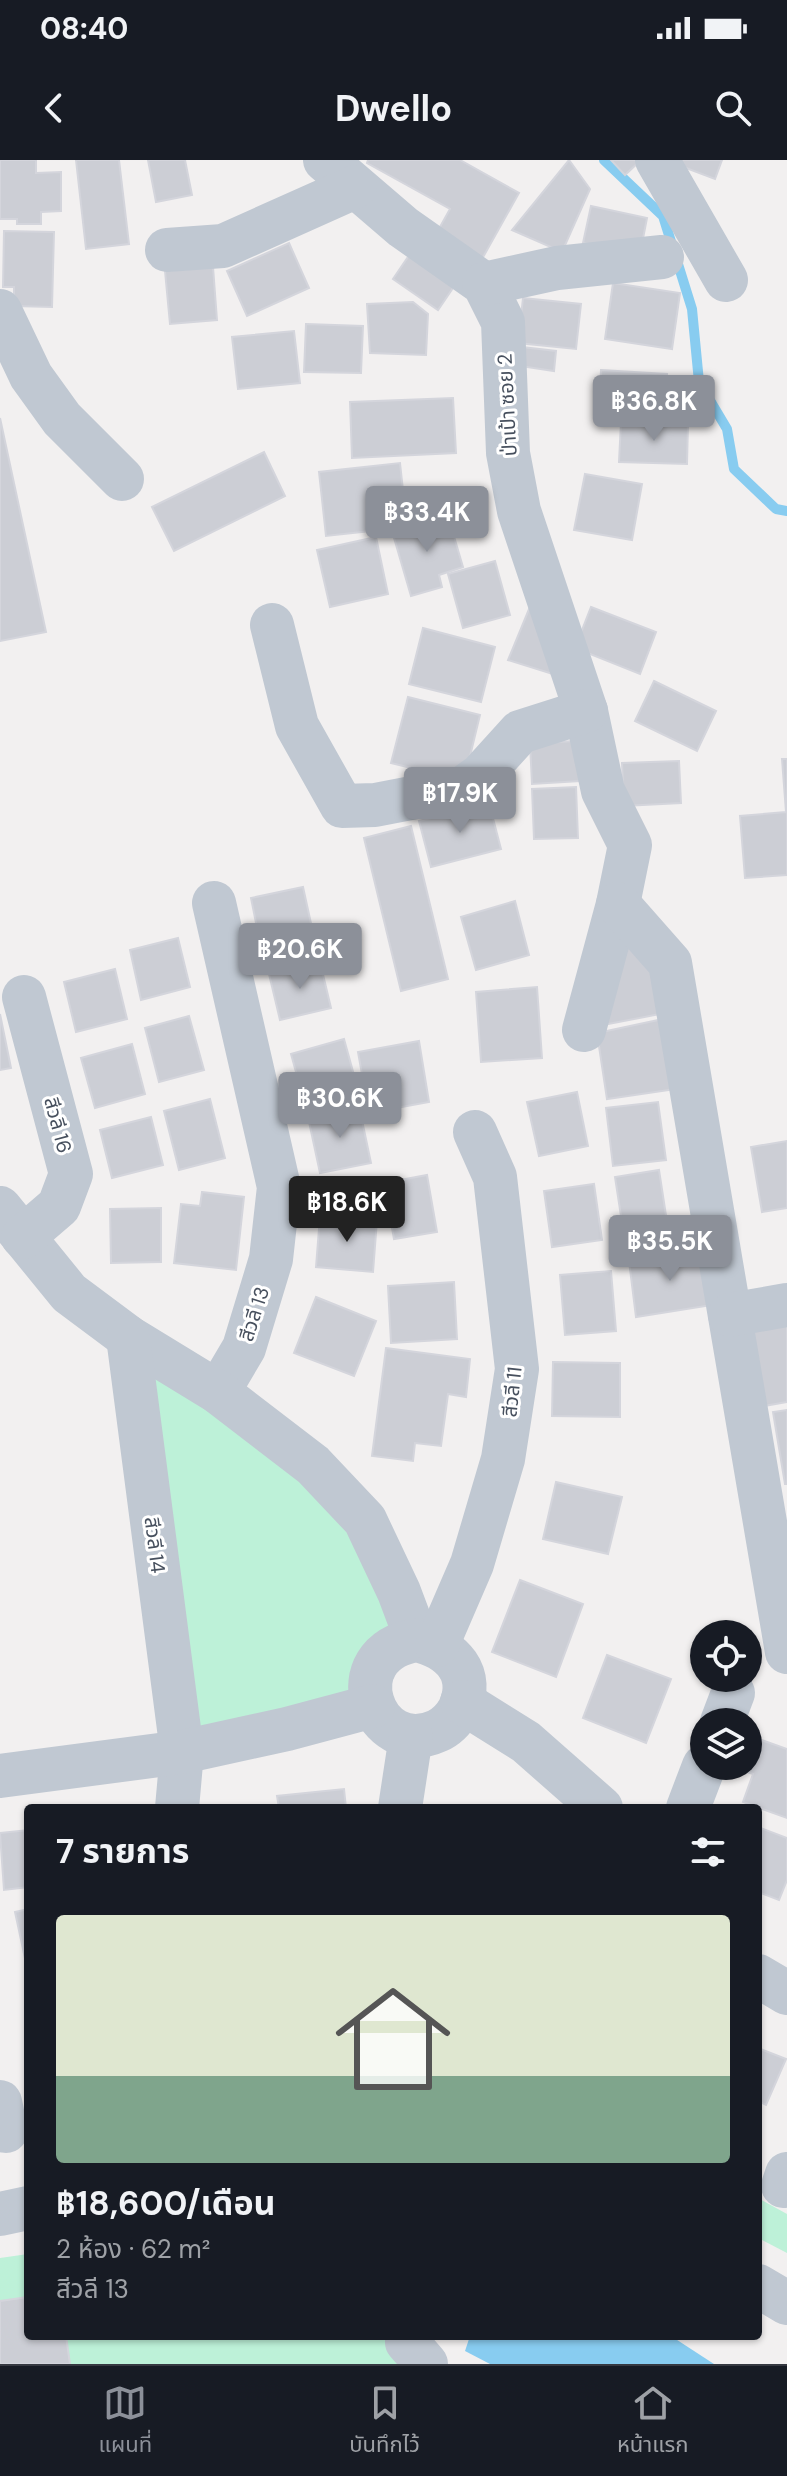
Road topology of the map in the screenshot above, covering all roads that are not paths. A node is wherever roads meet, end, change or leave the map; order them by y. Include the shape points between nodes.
1 (657, 160) edge
2 (340, 173) edge
3 (167, 250) dead end
4 (662, 257) dead end
5 (726, 280) dead end
6 (484, 284) junction
7 (0, 311) edge
8 (122, 479) dead end
9 (272, 625) dead end
10 (586, 711) junction
11 (214, 903) dead end
12 (618, 904) junction
13 (24, 997) dead end
14 (584, 1030) dead end
15 (475, 1132) dead end
16 (12, 1222) edge
17 (787, 1305) edge
18 (730, 1315) junction
19 (128, 1337) junction
20 (218, 1392) junction
21 (427, 1643) junction
22 (787, 1652) edge
23 (462, 1702) junction
24 (373, 1706) junction
25 (411, 1736) junction
26 (182, 1752) junction
27 (0, 1776) edge
28 (699, 1780) edge
29 (177, 1804) edge
30 (401, 1804) edge
31 (596, 1804) edge
32 (690, 1804) edge
33 (762, 1978) edge
34 (787, 1993) edge
35 (24, 2209) edge
36 (0, 2214) edge
37 (762, 2288) edge
38 (787, 2303) edge
39 (407, 2340) edge
40 (432, 2340) edge
41 (426, 2364) edge
42 (435, 2364) edge

1 - 5 street
2 - 3 street via 223,246
2 - 6 street, ป่าเป้า ซอย 2 via 403,227
4 - 6 street via 557,268
6 - 10 street, ป่าเป้า ซอย 2 via 503,322 508,453 519,511
7 - 8 street via 31,376 62,419
9 - 10 street via 297,726 342,806 463,788 520,732
10 - 12 street, ป่าเป้า ซอย 2 via 603,791 630,845
11 - 20 street, สีวลี 13 via 279,1187 271,1259 244,1348
12 - 14 street, ป่าเป้า ซอย 2
12 - 18 street via 670,963
13 - 16 street, สีวลี 16 via 71,1174 59,1206
15 - 21 street, สีวลี 11 via 495,1177 517,1369 503,1459 472,1564
16 - 19 street via 69,1293
17 - 18 street
18 - 22 street
19 - 20 street
19 - 26 street, สีวลี 14
20 - 21 street via 313,1465 365,1520
21 - 23 street via 450,1654 459,1668 466,1686
21 - 24 street via 401,1643 375,1664 369,1691
23 - 25 street via 443,1728
23 - 31 street via 526,1742
24 - 25 street via 381,1721
24 - 26 street
25 - 30 street
26 - 27 street
26 - 29 street, สีวลี 14
28 - 32 street
33 - 34 street
35 - 36 street
37 - 38 street
39 - 41 street
40 - 42 street

